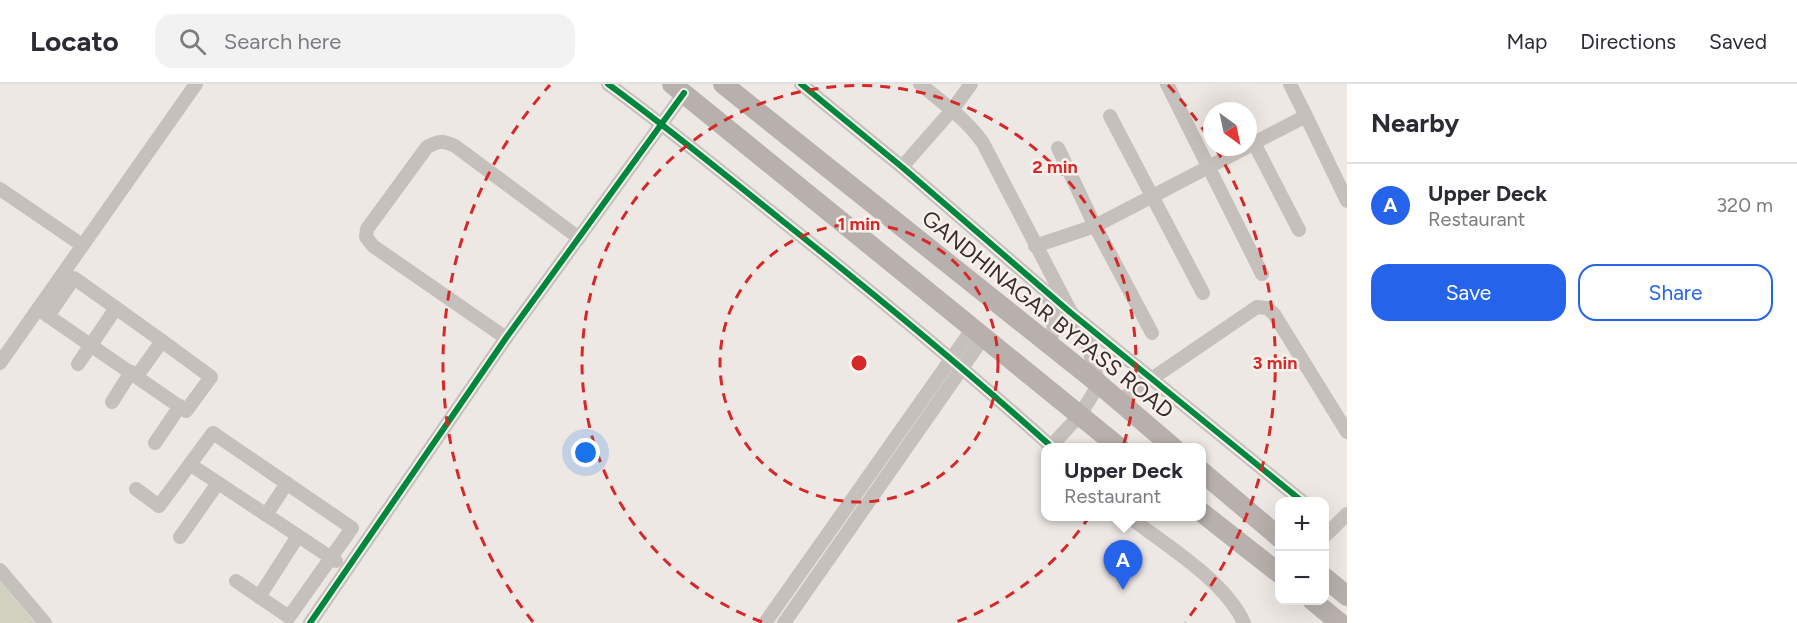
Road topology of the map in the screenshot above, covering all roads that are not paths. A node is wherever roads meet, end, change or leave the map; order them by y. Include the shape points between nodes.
1 (196, 84) edge
2 (608, 84) edge
3 (723, 84) edge
4 (801, 84) edge
5 (815, 84) edge
6 (920, 84) edge
7 (971, 84) edge
8 (1168, 84) edge
9 (1290, 84) edge
10 (678, 89) edge
11 (820, 99) junction
12 (952, 110) junction
13 (1110, 116) dead end
14 (1306, 116) junction
15 (662, 123) junction
16 (1257, 141) edge
17 (1058, 148) dead end
18 (1230, 156) edge
19 (1256, 156) edge
20 (902, 166) junction
21 (1208, 168) junction
22 (0, 189) edge
23 (1152, 198) junction
24 (1347, 201) edge
25 (1095, 226) junction
26 (1299, 231) dead end
27 (579, 238) junction
28 (82, 245) junction
29 (1035, 246) junction
30 (1262, 274) dead end
31 (1044, 288) junction
32 (1203, 293) dead end
33 (116, 308) junction
34 (43, 312) junction
35 (1071, 313) junction
36 (1152, 333) dead end
37 (978, 334) junction
38 (506, 338) junction
39 (162, 340) junction
40 (1049, 344) junction
41 (91, 345) junction
42 (0, 363) edge
43 (957, 363) junction
44 (78, 364) dead end
45 (134, 374) junction
46 (1153, 378) junction
47 (1099, 384) junction
48 (1119, 401) junction
49 (112, 402) dead end
50 (180, 406) junction
51 (1080, 415) junction
52 (1347, 432) edge
53 (155, 443) dead end
54 (1047, 443) edge
55 (1056, 443) edge
56 (1115, 443) edge
57 (1169, 443) edge
58 (190, 465) junction
59 (1206, 475) edge
60 (218, 483) junction
61 (287, 483) junction
62 (136, 489) dead end
63 (1298, 497) edge
64 (1347, 514) edge
65 (266, 515) junction
66 (1206, 516) edge
67 (1134, 521) edge
68 (1329, 527) edge
69 (1275, 534) edge
70 (298, 536) junction
71 (180, 537) dead end
72 (330, 558) junction
73 (348, 569) junction
74 (0, 570) edge
75 (1275, 570) edge
76 (1329, 576) edge
77 (1347, 578) edge
78 (1329, 580) edge
79 (236, 581) dead end
80 (1347, 596) edge
81 (259, 597) junction
82 (1318, 605) edge
83 (1337, 622) edge
84 (45, 623) edge
85 (310, 623) edge
86 (765, 623) edge
87 (784, 623) edge
88 (1244, 623) edge

1 - 28 street
2 - 15 street
3 - 40 main road, GANDHINAGAR BYPASS ROAD
4 - 11 street
5 - 11 street
6 - 12 street
7 - 12 street
8 - 21 street
9 - 14 street
10 - 15 street
10 - 37 main road
11 - 20 street
12 - 20 street
12 - 29 street via 983,142
13 - 23 street
14 - 16 street
14 - 24 street
15 - 27 street
15 - 43 street
17 - 25 street
18 - 21 street
19 - 26 street
20 - 31 street
21 - 23 street
21 - 30 street
22 - 28 street
23 - 25 street
23 - 32 street
25 - 29 street
25 - 36 street
27 - 38 street
27 - 38 street via 455,146 437,141 427,147 366,237 373,246
28 - 34 street
29 - 35 street
31 - 35 street
31 - 40 street via 1054,310 1054,332
33 - 34 street via 74,278
33 - 39 street
33 - 41 street
34 - 41 street
34 - 42 street
35 - 46 street
35 - 47 street via 1087,343
37 - 43 street
37 - 51 main road
38 - 73 street
39 - 45 street
39 - 50 street via 211,377 186,411
40 - 47 main road, GANDHINAGAR BYPASS ROAD
41 - 44 street
41 - 45 street
43 - 54 street
43 - 86 street
43 - 87 street
45 - 49 street
45 - 50 street
46 - 48 street
46 - 52 street via 1257,307 1267,308
46 - 63 street
47 - 48 main road, GANDHINAGAR BYPASS ROAD
47 - 51 street
48 - 57 main road, GANDHINAGAR BYPASS ROAD
50 - 53 street
51 - 55 street
51 - 56 main road
58 - 60 street
58 - 61 street via 213,433
58 - 62 street via 159,506
59 - 69 main road
60 - 65 street
60 - 71 street
61 - 65 street
61 - 72 street via 352,528
64 - 68 street
65 - 70 street
66 - 75 main road
67 - 88 street via 1209,579 1228,597
70 - 72 street
70 - 81 street
72 - 73 street
72 - 81 street via 289,616
73 - 85 street
74 - 84 street
76 - 77 main road
78 - 80 main road
79 - 81 street
82 - 83 main road

